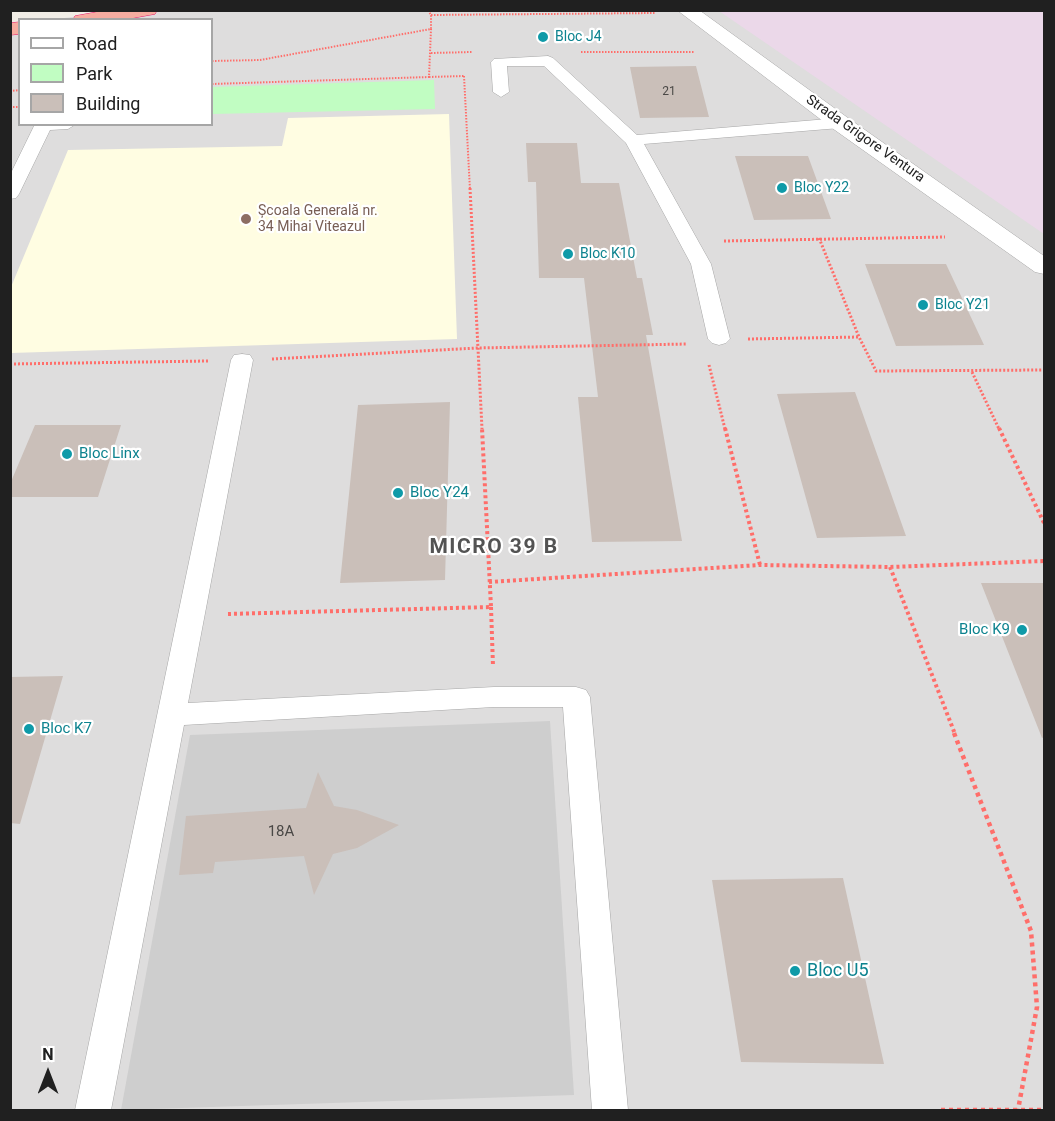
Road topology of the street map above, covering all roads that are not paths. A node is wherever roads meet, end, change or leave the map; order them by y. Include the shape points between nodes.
1 (148, 10) edge
2 (688, 12) edge
3 (95, 18) edge
4 (501, 92) dead end
5 (840, 123) junction
6 (44, 126) edge
7 (633, 140) junction
8 (10, 194) edge
9 (1044, 267) edge
10 (711, 342) road end
11 (242, 360) road end
12 (173, 715) junction
13 (93, 1110) edge
14 (610, 1110) edge

1 - 3 highway
2 - 5 street, Strada Grigore Ventura
4 - 7 lane via 499,62 548,61
5 - 7 lane
5 - 9 street, Strada Grigore Ventura
6 - 8 lane
7 - 10 lane via 701,264
11 - 12 lane
12 - 13 lane
12 - 14 lane via 494,697 576,697

